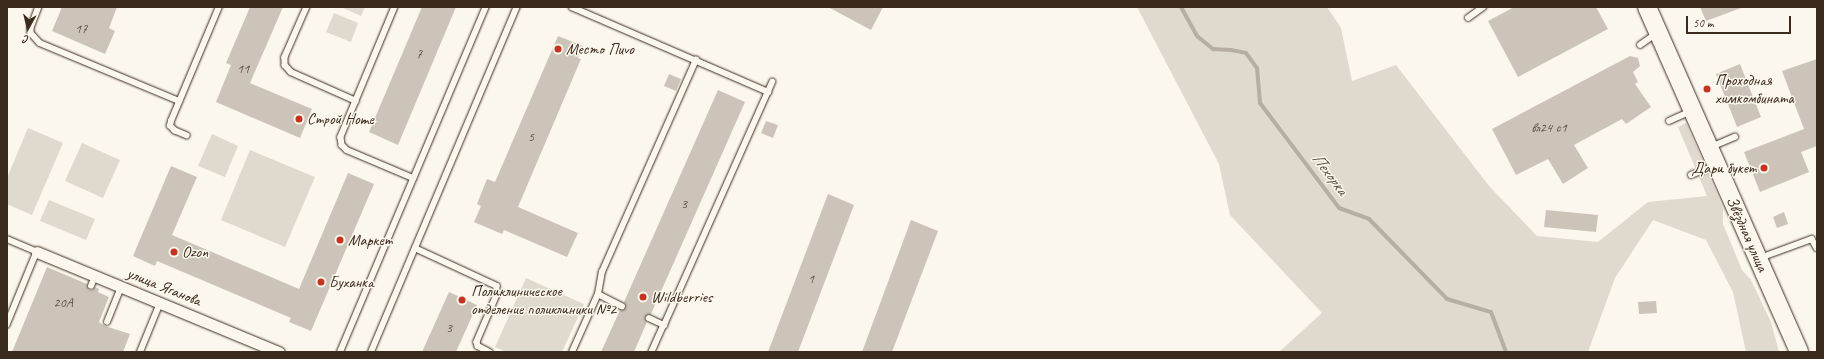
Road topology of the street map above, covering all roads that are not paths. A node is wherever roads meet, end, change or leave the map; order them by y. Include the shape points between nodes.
1 (39, 7) edge
2 (219, 7) edge
3 (307, 7) edge
4 (395, 7) edge
5 (486, 7) edge
6 (517, 7) edge
7 (572, 7) edge
8 (1483, 7) edge
9 (1647, 7) edge
10 (1468, 18) dead end
11 (1659, 32) junction
12 (1640, 45) dead end
13 (696, 60) junction
14 (772, 82) dead end
15 (768, 92) junction
16 (179, 101) junction
17 (356, 101) junction
18 (1693, 111) junction
19 (1669, 121) dead end
20 (187, 136) dead end
21 (1735, 137) dead end
22 (1709, 148) junction
23 (1717, 165) junction
24 (1690, 175) dead end
25 (413, 178) junction
26 (7, 240) edge
27 (415, 248) junction
28 (1817, 248) edge
29 (37, 252) junction
30 (1758, 259) junction
31 (121, 287) junction
32 (598, 294) junction
33 (160, 303) junction
34 (622, 306) dead end
35 (649, 318) dead end
36 (107, 322) dead end
37 (7, 325) edge
38 (664, 325) junction
39 (1799, 350) edge
40 (140, 352) edge
41 (279, 352) edge
42 (340, 352) edge
43 (371, 352) edge
44 (490, 352) edge
45 (572, 352) edge
46 (652, 352) edge

1 - 16 lane via 31,32 40,44
2 - 16 lane
3 - 17 lane via 285,57 285,65 290,72
4 - 17 lane
5 - 25 lane
6 - 27 lane
7 - 13 lane
8 - 10 lane
9 - 11 main road, Звёздная улица
11 - 12 lane
11 - 18 main road, Звёздная улица
13 - 15 lane
13 - 32 lane via 602,272
14 - 15 lane
15 - 38 lane
16 - 20 lane via 170,126 174,131
17 - 25 lane via 341,137 342,145 347,150
18 - 19 lane
18 - 22 main road, Звёздная улица
21 - 22 lane
22 - 23 main road, Звёздная улица
23 - 24 lane
23 - 30 main road, Звёздная улица
25 - 42 lane
26 - 29 lane
27 - 43 lane
27 - 44 lane via 497,286 497,295 477,342 478,346
28 - 30 lane via 1812,239
29 - 31 street, улица Яганова via 93,281
29 - 37 lane
30 - 39 main road, Звёздная улица
31 - 33 street, улица Яганова
31 - 36 lane
32 - 34 lane
32 - 45 lane
33 - 40 lane
33 - 41 street, улица Яганова
35 - 38 lane
38 - 46 lane

